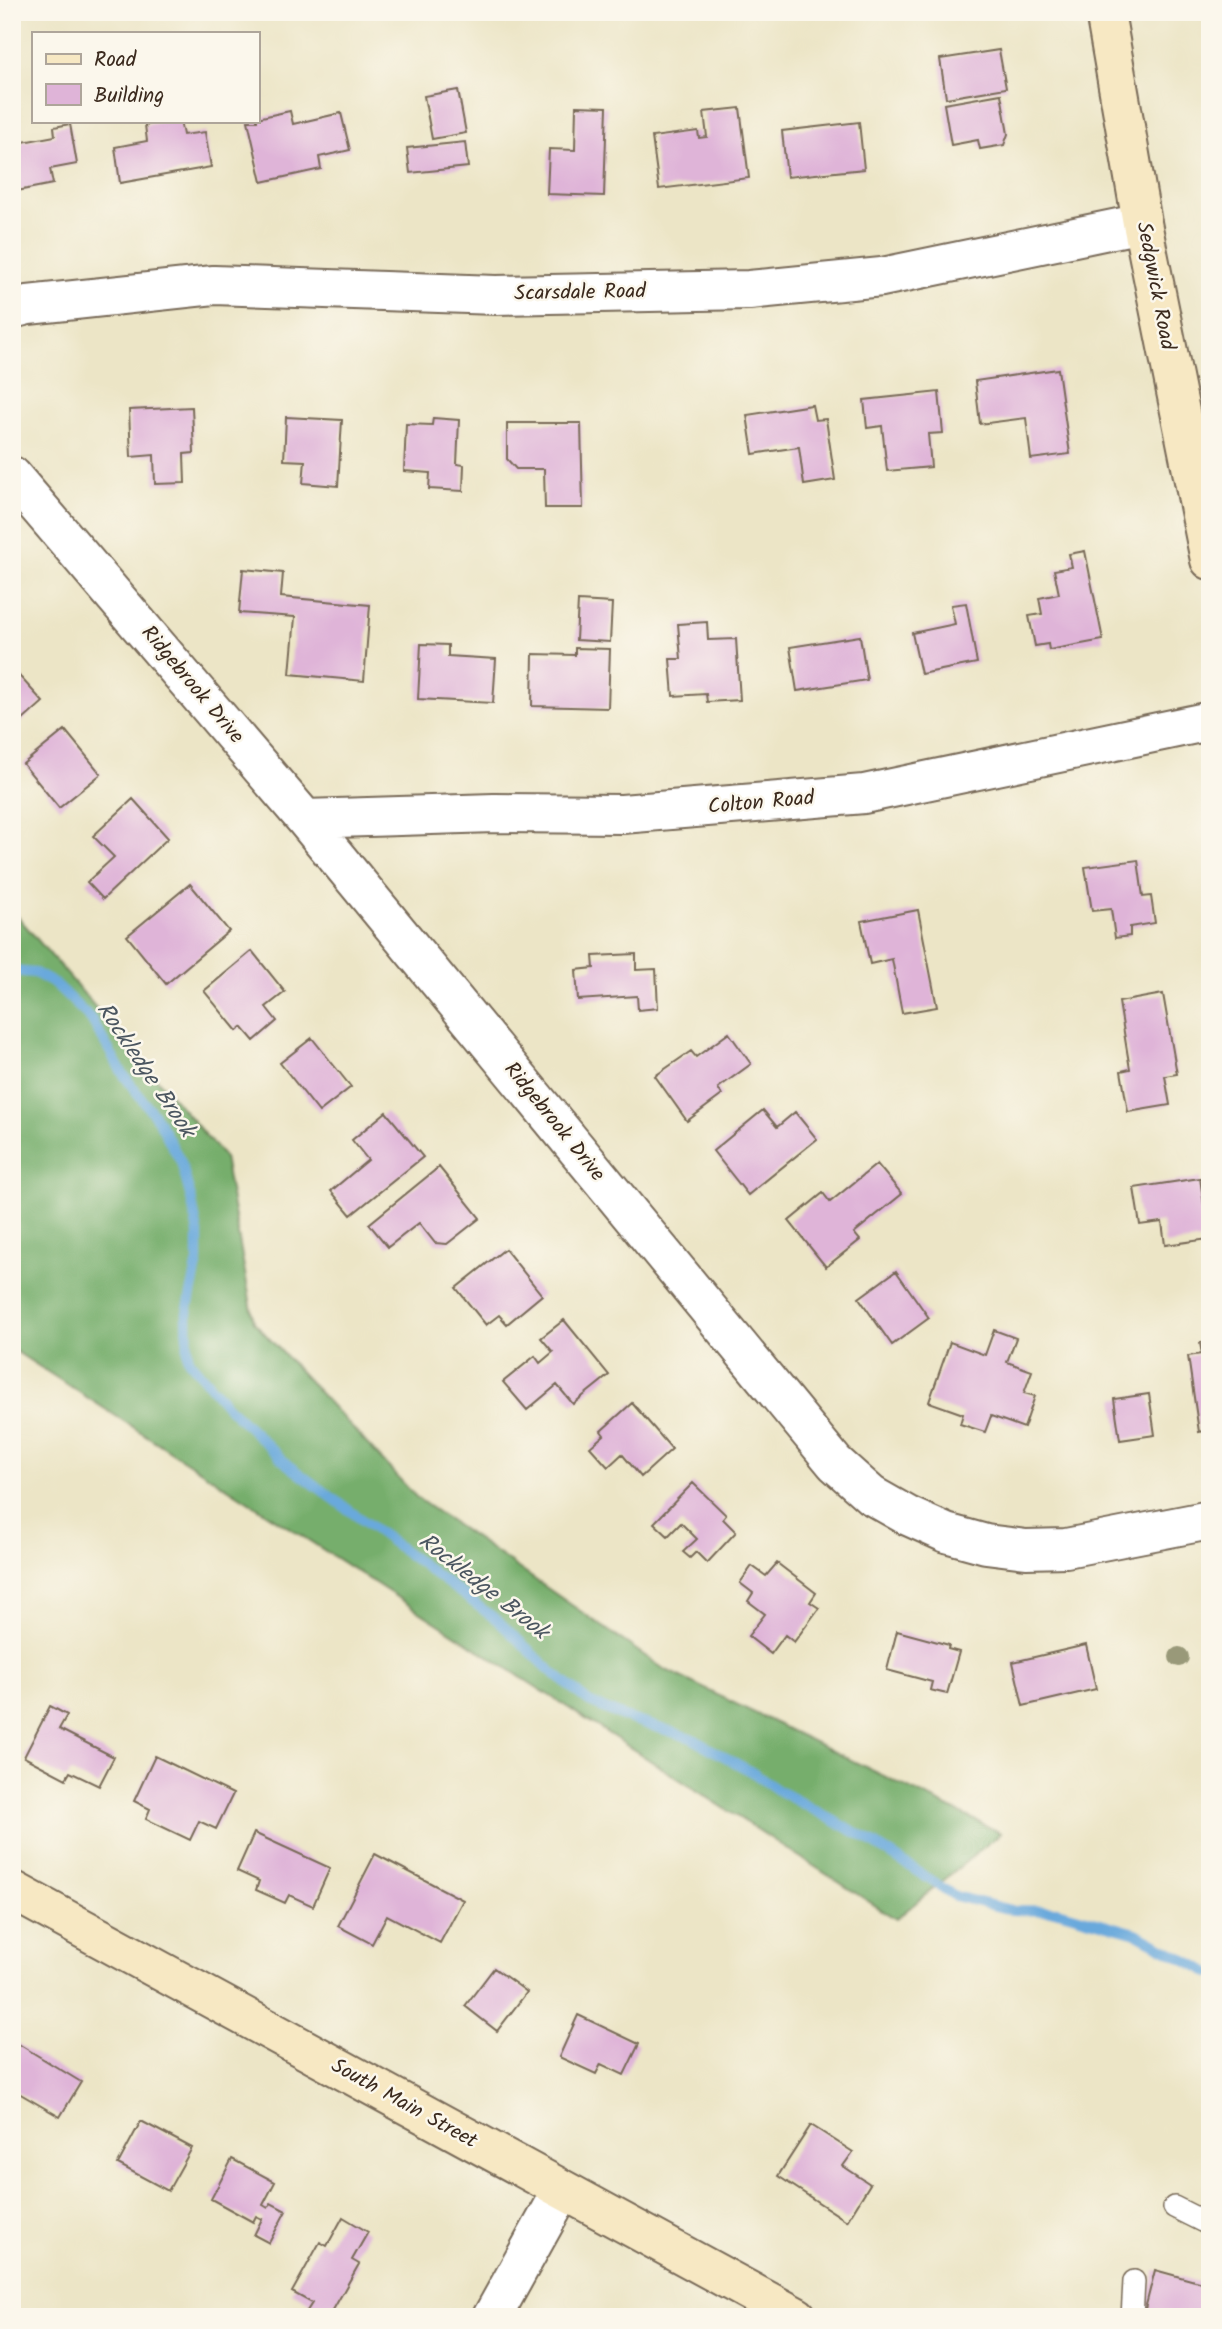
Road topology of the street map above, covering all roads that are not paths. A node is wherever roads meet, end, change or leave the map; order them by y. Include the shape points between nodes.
1 (1105, 12) edge
2 (1142, 223) junction
3 (12, 309) edge
4 (12, 476) edge
5 (1210, 560) edge
6 (1210, 721) edge
7 (305, 819) junction
8 (1210, 1520) edge
9 (12, 1890) edge
10 (562, 2191) junction
11 (1174, 2207) dead end
12 (1210, 2225) edge
13 (1133, 2281) dead end
14 (492, 2317) edge
15 (797, 2317) edge
16 (1132, 2317) edge

1 - 2 main road, Sedgwick Road
2 - 3 street, Scarsdale Road via 882,277 749,290 496,295 215,285
2 - 5 main road, Sedgwick Road
4 - 7 street, Ridgebrook Drive
6 - 7 street, Colton Road via 864,794 622,814
7 - 8 street, Ridgebrook Drive via 835,1463 871,1495 946,1533 1026,1549 1066,1548
9 - 10 main road, South Main Street
10 - 14 street
10 - 15 main road, South Main Street
11 - 12 lane
13 - 16 lane

